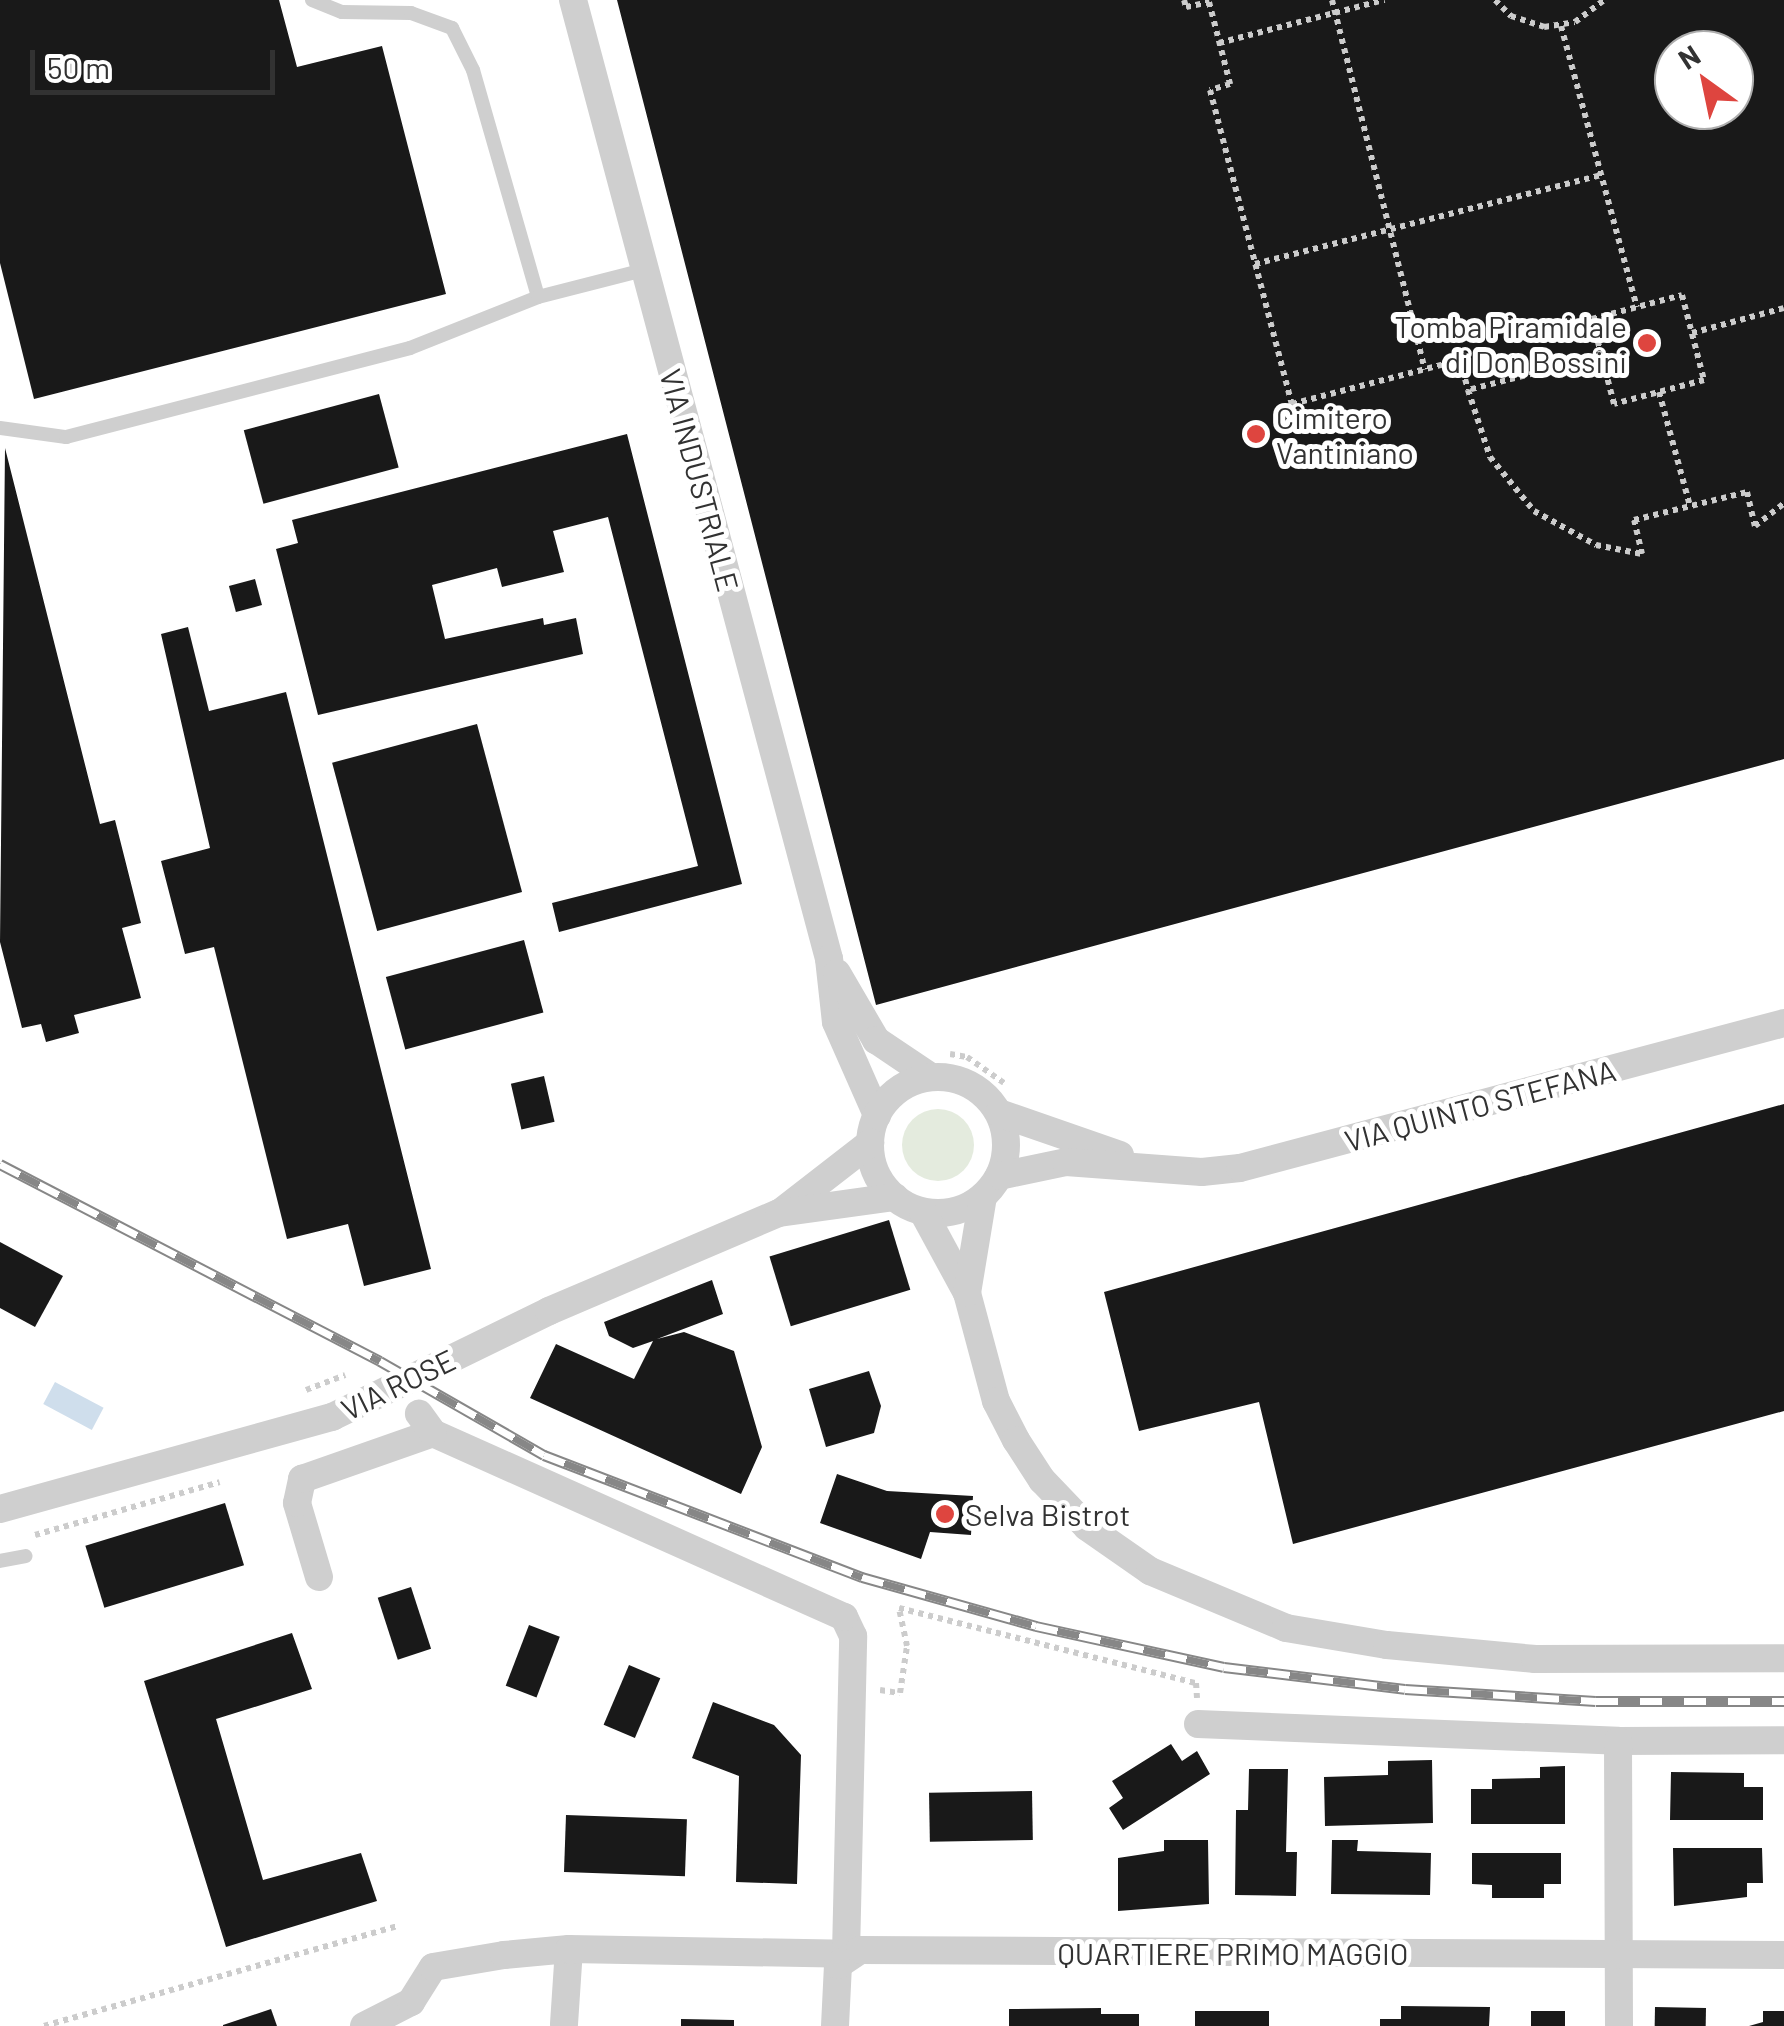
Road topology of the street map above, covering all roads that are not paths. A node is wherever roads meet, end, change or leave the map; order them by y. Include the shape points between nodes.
1 (312, 0) edge
2 (573, 0) edge
3 (644, 270) junction
4 (538, 297) junction
5 (0, 428) edge
6 (828, 959) junction
7 (1784, 1023) edge
8 (931, 1077) junction
9 (999, 1113) junction
10 (877, 1115) junction
11 (870, 1143) junction
12 (1174, 1171) junction
13 (991, 1186) junction
14 (894, 1197) junction
15 (924, 1212) junction
16 (780, 1213) junction
17 (967, 1293) junction
18 (0, 1509) edge
19 (26, 1556) dead end
20 (0, 1561) edge
21 (319, 1577) dead end
22 (1784, 1658) edge
23 (1198, 1724) road end
24 (1784, 1740) edge
25 (1618, 1742) junction
26 (569, 1949) junction
27 (846, 1954) junction
28 (1784, 1955) edge
29 (1620, 1956) junction
30 (564, 2024) edge
31 (364, 2026) edge
32 (835, 2026) edge
33 (1619, 2026) edge

1 - 4 lane via 342,12 411,13 452,28 473,70
2 - 3 street, VIA INDUSTRIALE
3 - 4 lane
3 - 6 street, VIA INDUSTRIALE
4 - 5 lane via 410,348 66,437
6 - 8 street, VIA INDUSTRIALE via 876,1040
6 - 10 street, VIA INDUSTRIALE via 836,1022
7 - 12 street, VIA QUINTO STEFANA via 1274,1160
8 - 9 street via 970,1084
8 - 10 street via 890,1096
9 - 12 street, VIA QUINTO STEFANA
9 - 13 street via 1006,1144
10 - 11 street
11 - 14 street via 876,1173
11 - 16 street, VIA ROSE
12 - 13 street, VIA QUINTO STEFANA via 1066,1162
13 - 15 street via 955,1210
13 - 17 street
14 - 15 street
14 - 16 street, VIA ROSE
15 - 17 street
16 - 18 street, VIA ROSE via 549,1311 332,1417
17 - 22 street via 996,1401 1042,1480 1118,1549 1214,1602 1286,1628 1387,1645 1536,1658
19 - 20 lane
21 - 27 street via 295,1493 302,1479 426,1424 834,1609 853,1636
23 - 25 street
24 - 25 street
25 - 29 street
26 - 27 street, QUARTIERE PRIMO MAGGIO
26 - 30 street
26 - 31 street, QUARTIERE PRIMO MAGGIO via 433,1967 411,2002
27 - 29 street, QUARTIERE PRIMO MAGGIO
27 - 32 street via 838,1965
28 - 29 street, QUARTIERE PRIMO MAGGIO
29 - 33 street

